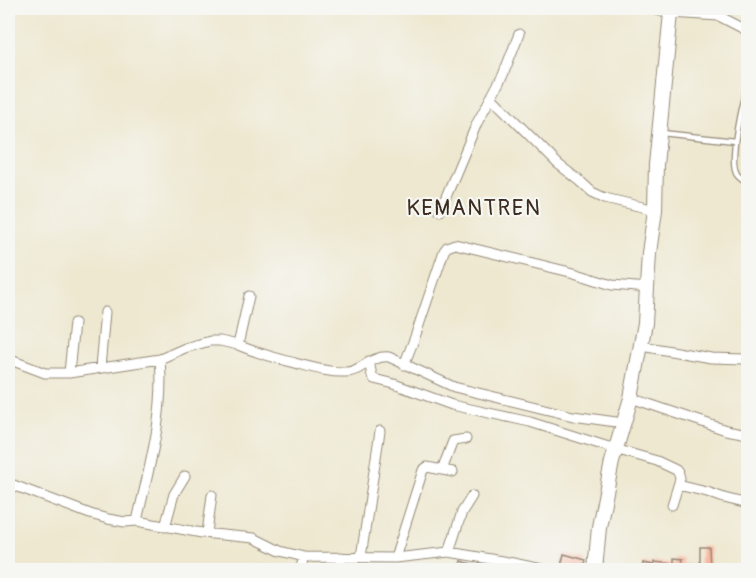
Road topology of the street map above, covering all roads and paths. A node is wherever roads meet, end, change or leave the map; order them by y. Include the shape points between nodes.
1 (646, 8) edge
2 (671, 10) edge
3 (748, 31) edge
4 (519, 34) dead end
5 (748, 85) edge
6 (492, 98) junction
7 (659, 133) junction
8 (735, 141) junction
9 (748, 183) edge
10 (655, 210) junction
11 (440, 211) dead end
12 (648, 288) junction
13 (249, 296) dead end
14 (105, 312) dead end
15 (74, 323) dead end
16 (238, 345) junction
17 (642, 346) junction
18 (748, 358) edge
19 (8, 359) edge
20 (160, 364) junction
21 (404, 365) junction
22 (100, 368) junction
23 (370, 368) junction
24 (69, 373) junction
25 (420, 375) junction
26 (415, 389) junction
27 (453, 396) junction
28 (631, 398) junction
29 (540, 416) junction
30 (380, 431) dead end
31 (620, 434) junction
32 (748, 434) edge
33 (466, 440) dead end
34 (442, 470) junction
35 (453, 472) dead end
36 (184, 476) dead end
37 (8, 483) edge
38 (678, 485) junction
39 (212, 495) dead end
40 (472, 496) dead end
41 (748, 504) edge
42 (672, 505) dead end
43 (137, 521) junction
44 (165, 527) junction
45 (207, 533) junction
46 (449, 552) junction
47 (304, 557) junction
48 (341, 557) junction
49 (361, 557) junction
50 (395, 558) junction
51 (300, 570) edge
52 (341, 570) edge
53 (547, 570) edge
54 (595, 570) edge

1 - 2 street
2 - 3 street via 719,16
2 - 7 street
4 - 6 street
5 - 8 lane
6 - 10 street via 592,192
6 - 11 street via 477,123
7 - 8 lane
7 - 10 street
8 - 9 lane via 734,166
10 - 12 street
12 - 17 street
12 - 21 street via 612,285 450,245 444,251
13 - 16 street
14 - 22 street
15 - 24 street
16 - 20 street via 210,341 185,348
16 - 23 street via 323,370
17 - 18 street via 711,358
17 - 28 street
19 - 24 street via 45,373
20 - 22 street
20 - 43 street via 156,439
21 - 23 street via 384,357
21 - 25 street
22 - 24 street
23 - 26 street via 374,379
25 - 26 street
25 - 27 street
26 - 27 street
27 - 29 street
27 - 29 street via 493,413
28 - 31 street
28 - 32 street
29 - 31 street
29 - 31 street via 573,416
30 - 49 street
31 - 38 street via 676,470
31 - 54 street via 599,527
33 - 34 street via 453,441
34 - 35 street
34 - 50 street via 423,470
36 - 44 street via 174,494
37 - 43 street via 90,514
38 - 41 street
38 - 42 street
39 - 45 street
40 - 46 street via 462,512
43 - 44 street
44 - 45 street
45 - 47 street via 254,538
46 - 50 street
46 - 53 street
47 - 48 street
47 - 51 street
48 - 49 street
48 - 52 street
49 - 50 street

